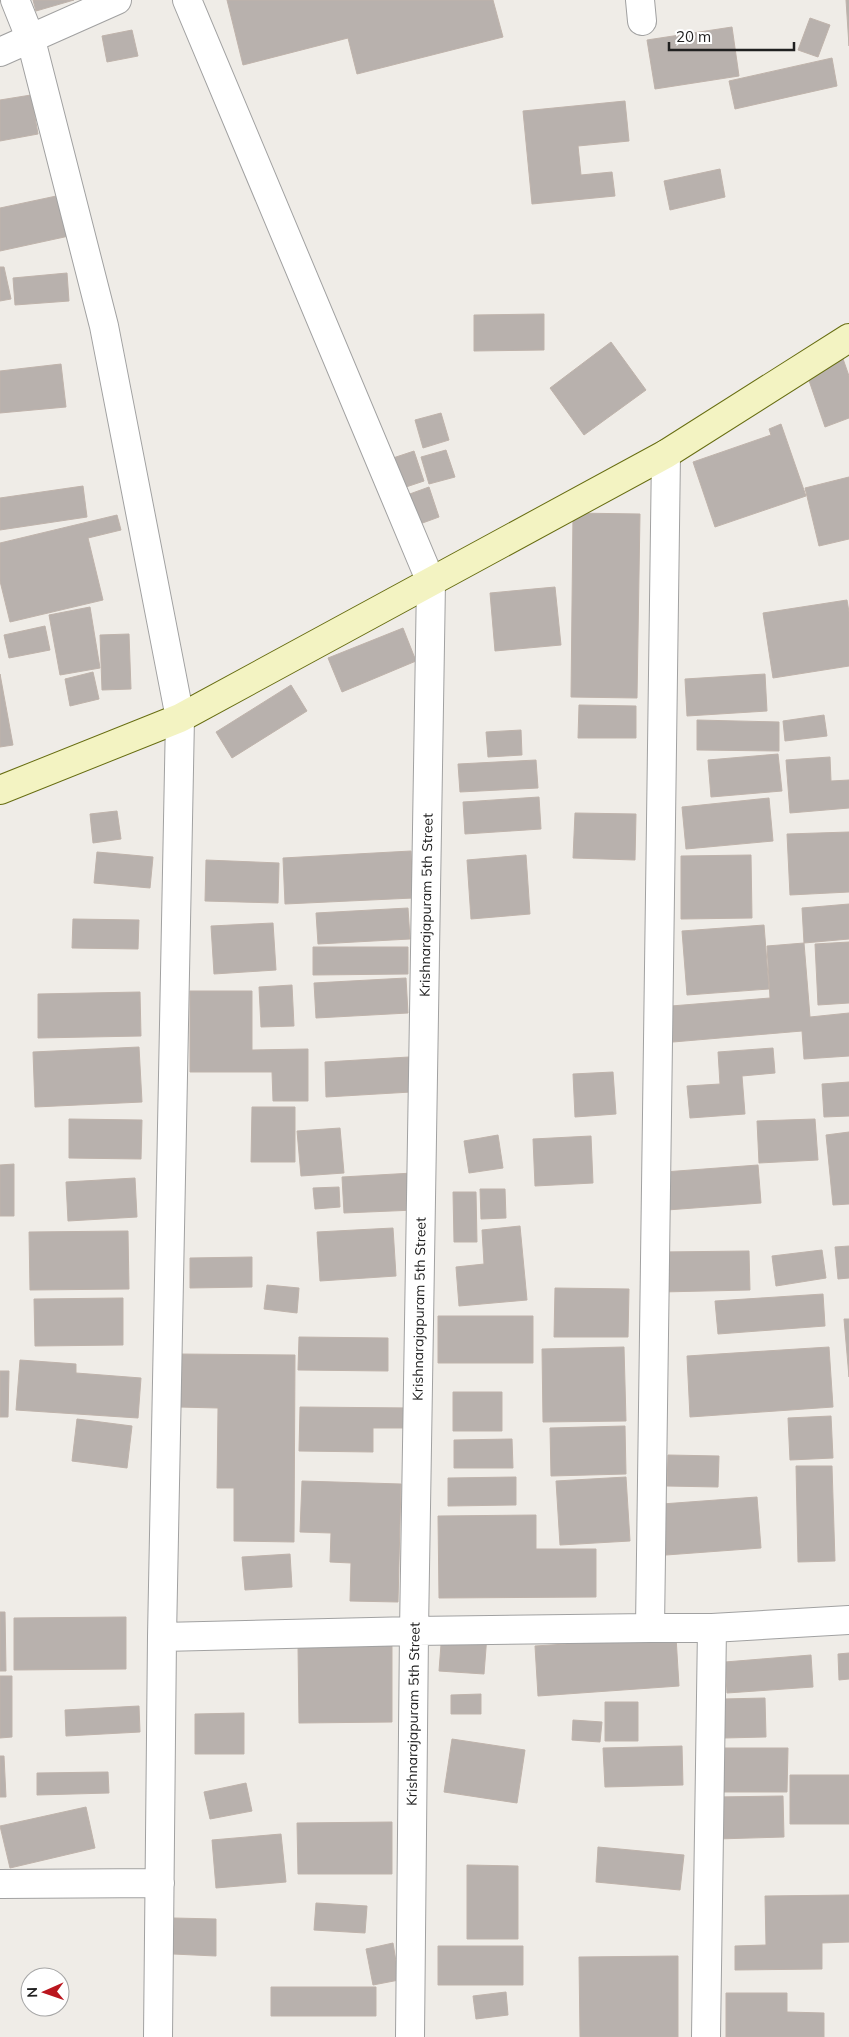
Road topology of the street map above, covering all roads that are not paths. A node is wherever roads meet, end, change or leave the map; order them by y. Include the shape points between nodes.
1 (16, 0) edge
2 (117, 0) edge
3 (186, 0) edge
4 (31, 40) junction
5 (0, 52) edge
6 (849, 338) edge
7 (666, 454) junction
8 (431, 582) junction
9 (180, 718) junction
10 (0, 790) edge
11 (849, 1620) edge
12 (650, 1628) junction
13 (712, 1628) junction
14 (414, 1631) junction
15 (162, 1637) junction
16 (160, 1883) junction
17 (0, 1884) edge
18 (158, 2037) edge
19 (410, 2037) edge
20 (706, 2037) edge

1 - 4 street
2 - 4 street
3 - 8 street
4 - 5 street
4 - 9 street via 104,326
6 - 7 main road
7 - 8 main road
7 - 12 street
8 - 9 main road
8 - 14 street, Krishnarajapuram 5th Street
9 - 10 main road
9 - 15 street
11 - 13 street
12 - 13 street
12 - 14 street
13 - 20 street
14 - 15 street
14 - 19 street, Krishnarajapuram 5th Street
15 - 16 street
16 - 17 street
16 - 18 street

